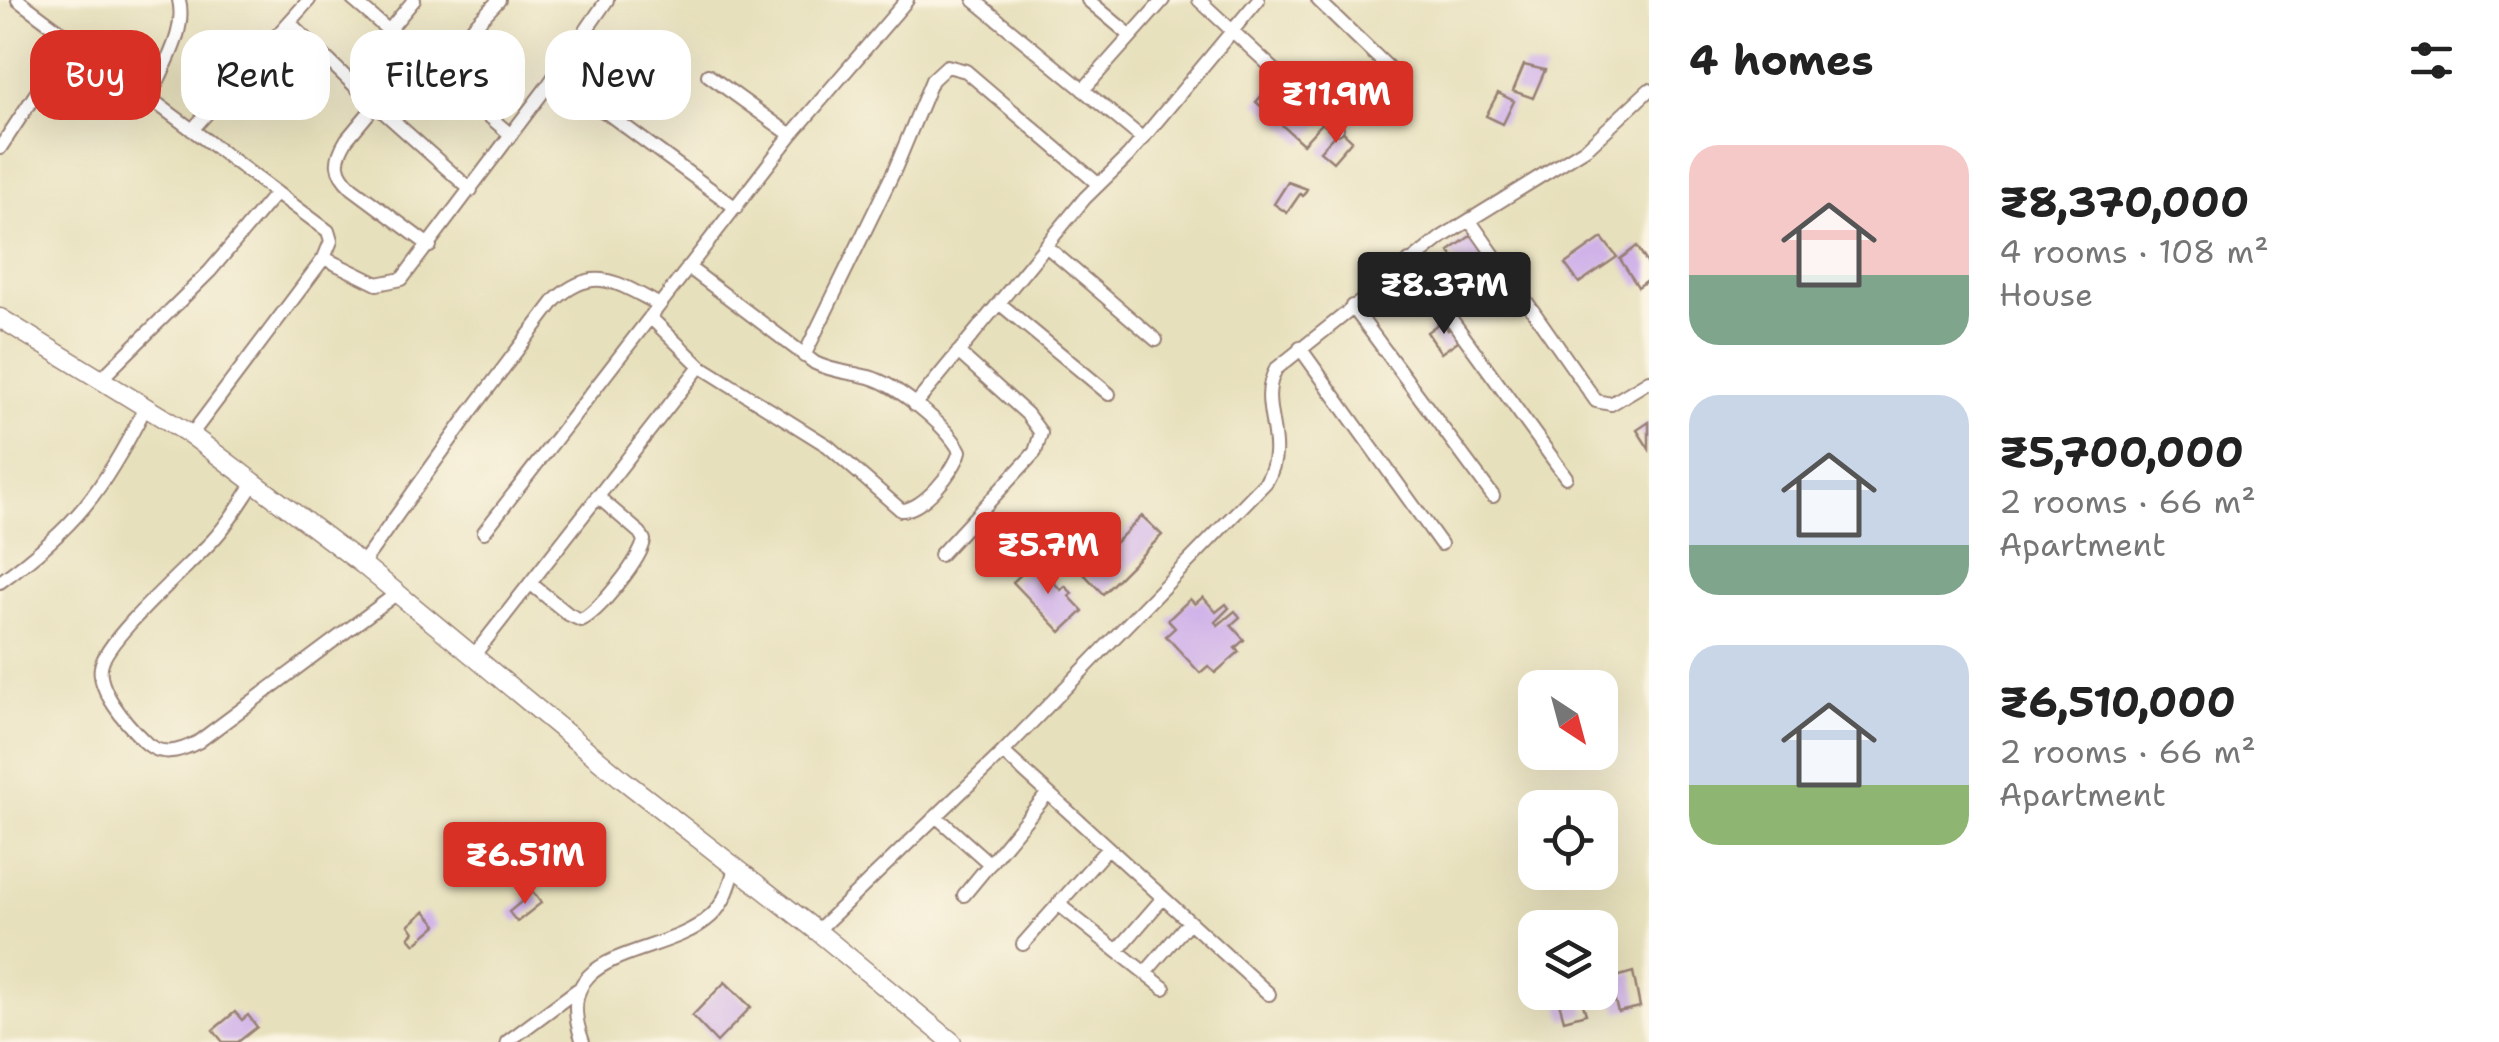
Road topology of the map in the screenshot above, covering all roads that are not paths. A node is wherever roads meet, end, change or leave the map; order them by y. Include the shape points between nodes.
1 (18, 0) edge
2 (179, 0) edge
3 (309, 0) edge
4 (353, 0) edge
5 (414, 0) edge
6 (499, 0) edge
7 (607, 0) edge
8 (907, 0) edge
9 (974, 0) edge
10 (1088, 0) edge
11 (1162, 0) edge
12 (1200, 0) edge
13 (1258, 0) edge
14 (1318, 0) edge
15 (289, 22) junction
16 (60, 30) edge
17 (388, 30) joint
18 (470, 30) edge
19 (586, 30) edge
20 (1232, 30) junction
21 (1130, 36) junction
22 (161, 72) edge
23 (1392, 72) dead end
24 (708, 75) dead end
25 (350, 81) edge
26 (545, 88) edge
27 (1084, 90) junction
28 (1649, 90) edge
29 (30, 103) edge
30 (161, 106) edge
31 (362, 120) edge
32 (392, 120) edge
33 (494, 120) edge
34 (617, 120) edge
35 (1336, 128) dead end
36 (192, 130) junction
37 (511, 135) junction
38 (792, 135) junction
39 (1143, 138) junction
40 (0, 148) edge
41 (1098, 184) junction
42 (471, 190) junction
43 (276, 193) junction
44 (736, 208) junction
45 (1470, 221) junction
46 (430, 246) junction
47 (1046, 246) junction
48 (324, 258) junction
49 (1409, 261) junction
50 (688, 267) junction
51 (999, 303) junction
52 (658, 304) junction
53 (1352, 306) junction
54 (650, 317) junction
55 (0, 318) edge
56 (1156, 340) dead end
57 (1300, 348) junction
58 (958, 352) junction
59 (804, 356) junction
60 (700, 366) junction
61 (102, 378) junction
62 (1649, 380) edge
63 (1109, 394) dead end
64 (915, 405) junction
65 (145, 408) junction
66 (192, 434) junction
67 (1566, 477) dead end
68 (254, 483) junction
69 (597, 496) junction
70 (1493, 496) dead end
71 (484, 532) dead end
72 (1442, 544) dead end
73 (940, 555) dead end
74 (362, 564) junction
75 (0, 582) edge
76 (530, 582) junction
77 (396, 594) junction
78 (474, 655) junction
79 (1003, 752) junction
80 (1048, 793) junction
81 (937, 818) junction
82 (1108, 848) junction
83 (990, 864) junction
84 (736, 868) junction
85 (964, 895) dead end
86 (1163, 898) junction
87 (1058, 904) junction
88 (1189, 922) junction
89 (818, 931) junction
90 (1023, 944) dead end
91 (1117, 951) junction
92 (1146, 974) junction
93 (1164, 988) dead end
94 (576, 990) junction
95 (1269, 994) dead end
96 (507, 1042) edge
97 (583, 1042) edge
98 (952, 1042) edge

1 - 16 street
2 - 22 street via 178,32
3 - 15 street
4 - 17 street
5 - 17 street
6 - 18 street
7 - 19 street
8 - 38 street
9 - 27 street
10 - 21 street
11 - 21 street
12 - 20 street
13 - 20 street
14 - 23 street
15 - 25 street
15 - 36 street
20 - 35 street
20 - 39 street
21 - 27 street
24 - 38 street
26 - 37 street
27 - 39 street
28 - 45 street via 1588,147
29 - 40 street
30 - 36 street
31 - 46 street via 336,166 352,188
32 - 42 street
33 - 37 street
34 - 44 street
36 - 43 street
37 - 42 street
38 - 44 street
39 - 41 street
41 - 47 street
41 - 59 street via 966,72 946,66 932,80
42 - 46 street
43 - 48 street via 328,232
43 - 61 street via 210,271
44 - 50 street
45 - 49 street
45 - 62 street via 1596,401 1611,404
46 - 48 street via 411,271 389,284 365,280
47 - 51 street
47 - 56 street
48 - 66 street
49 - 53 street
49 - 67 street
50 - 52 street
50 - 59 street
51 - 58 street
51 - 63 street
52 - 54 street
52 - 74 street via 604,279 569,287
53 - 57 street
53 - 70 street
54 - 60 street
54 - 71 street
55 - 61 street
57 - 72 street
57 - 79 street via 1270,380 1277,456 1266,482
58 - 64 street
58 - 73 street via 1041,433 1035,452
59 - 64 street via 882,382
60 - 64 street via 816,437 907,511 960,451
60 - 69 street
61 - 65 street
65 - 66 street
65 - 75 street via 93,501
66 - 68 street
68 - 74 street
68 - 77 street via 100,666 108,691 143,741 168,752 198,742
69 - 76 street
69 - 76 street via 640,533 640,553 582,620
74 - 77 street
76 - 78 street
77 - 78 street
78 - 84 street
79 - 80 street
79 - 81 street
80 - 82 street
80 - 83 street
81 - 83 street
81 - 89 street
82 - 86 street
82 - 87 street
83 - 85 street
84 - 89 street
84 - 94 street via 710,918 605,965
86 - 88 street
86 - 91 street
87 - 90 street
87 - 91 street
88 - 92 street
88 - 95 street
89 - 98 street
91 - 92 street
92 - 93 street
94 - 96 street
94 - 97 street via 573,1010

